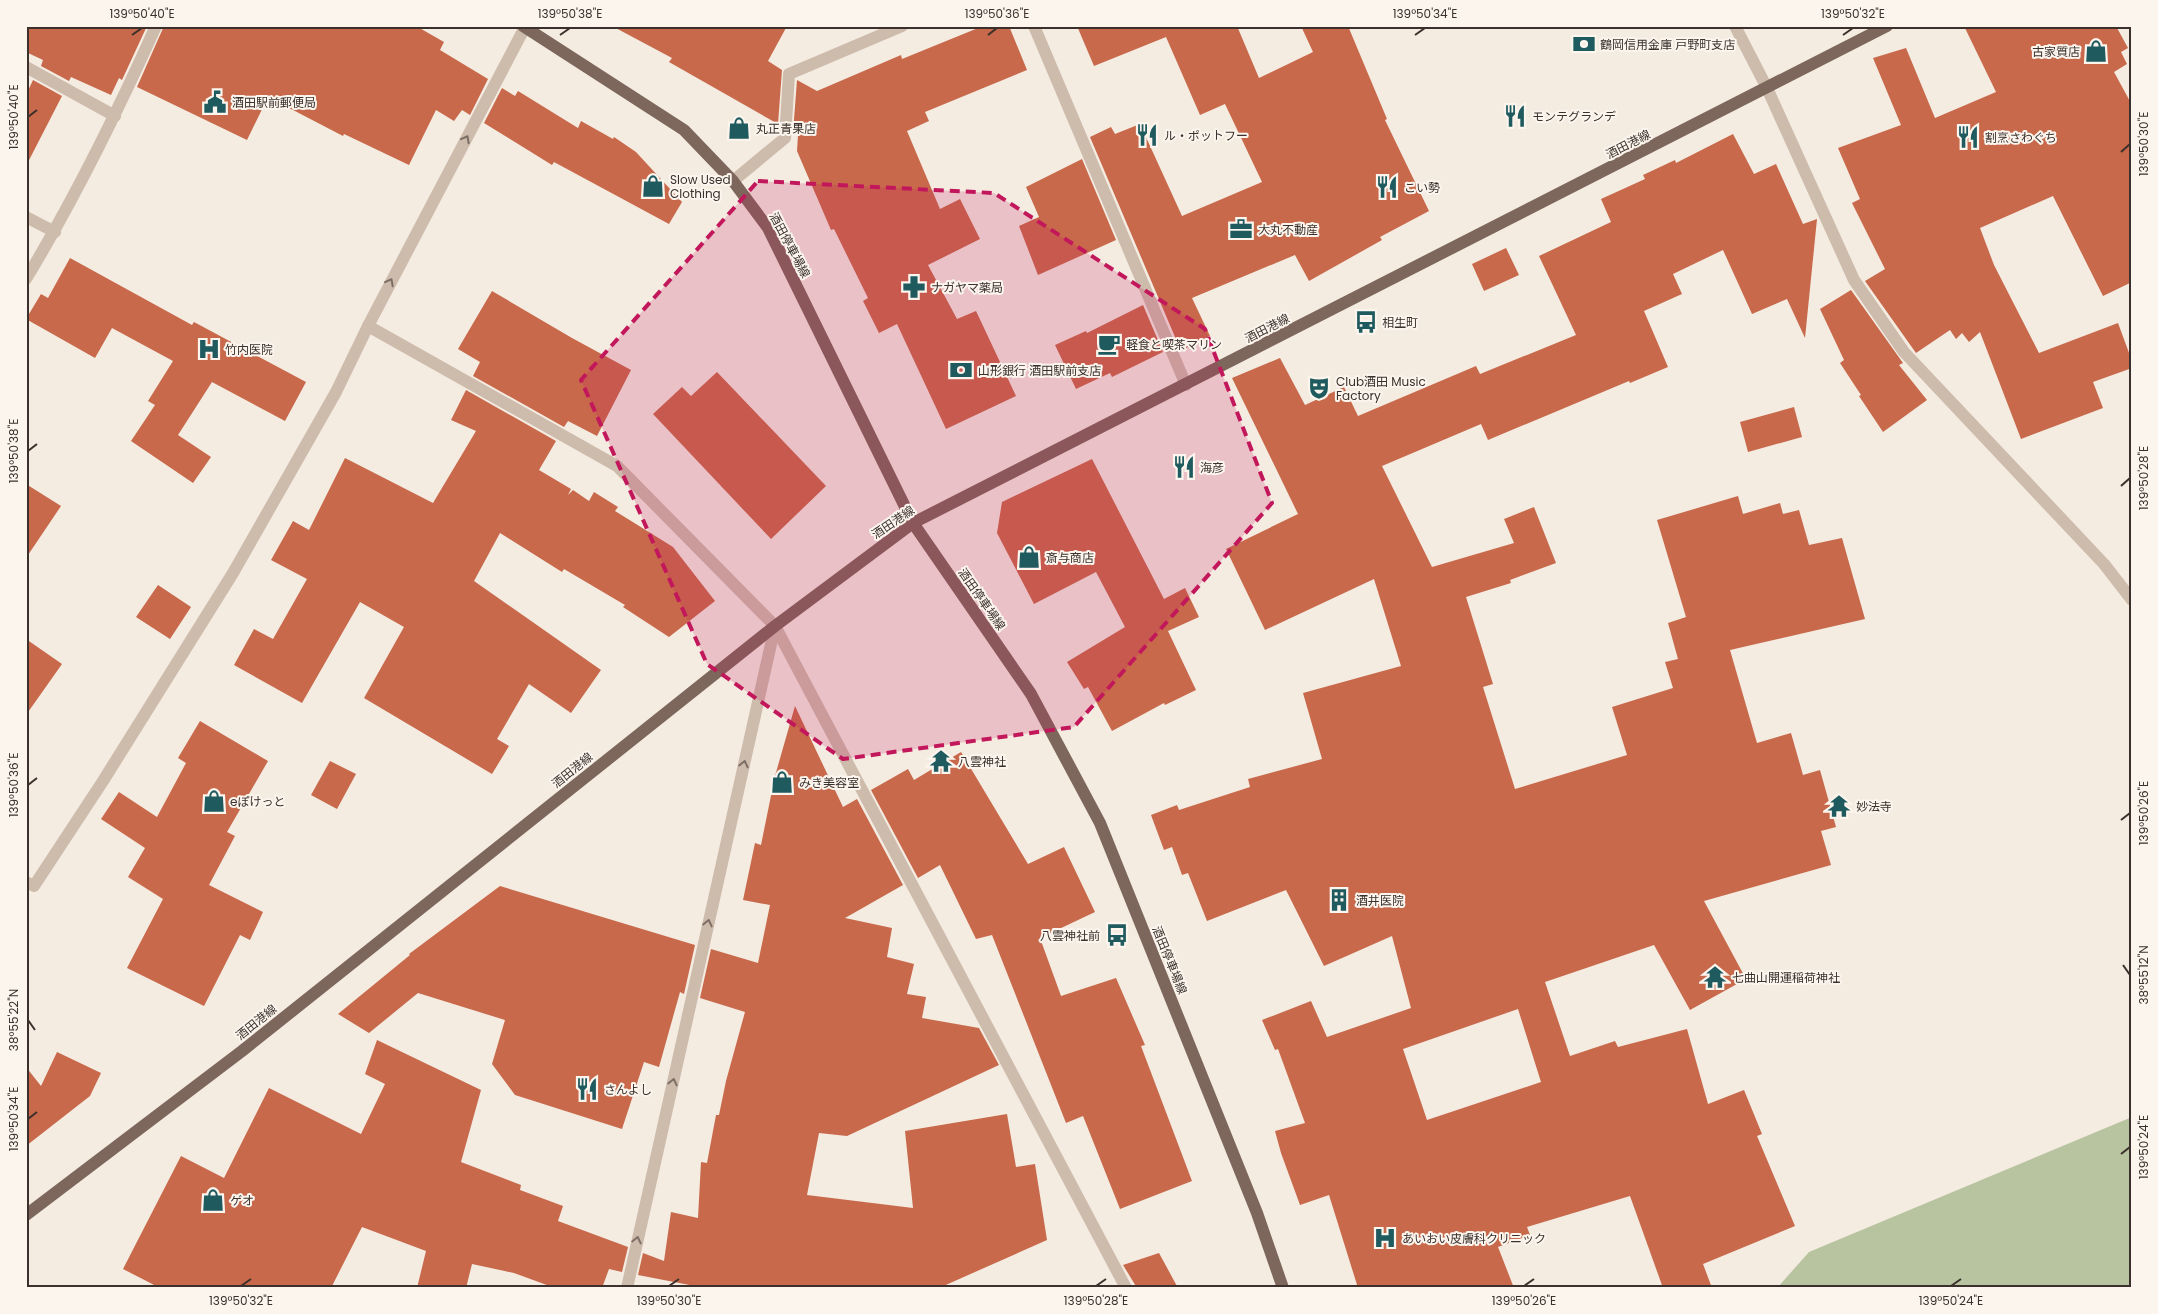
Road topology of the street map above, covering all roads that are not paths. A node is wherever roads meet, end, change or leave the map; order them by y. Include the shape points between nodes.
1 (156, 26) edge
2 (902, 26) edge
3 (1034, 26) edge
4 (1735, 26) edge
5 (1887, 26) edge
6 (524, 27) edge
7 (26, 66) edge
8 (1767, 88) junction
9 (115, 116) junction
10 (733, 181) junction
11 (26, 217) edge
12 (55, 232) junction
13 (26, 279) edge
14 (368, 326) junction
15 (1186, 385) junction
16 (913, 523) junction
17 (2132, 600) edge
18 (775, 626) junction
19 (26, 882) edge
20 (26, 1215) edge
21 (627, 1288) edge
22 (1126, 1288) edge
23 (1283, 1288) edge

1 - 9 street
2 - 10 street via 789,74 785,138
3 - 15 street
4 - 8 street
5 - 8 main road, 酒田港線
6 - 10 main road, 酒田停車場線 via 684,130
14 -> 6 street
7 - 9 street
8 - 15 main road, 酒田港線
8 - 17 street via 1854,280 1904,352 2104,564
9 - 12 street
10 - 16 main road, 酒田停車場線 via 768,228
11 - 12 street
12 - 13 street
14 - 18 street via 617,466
14 - 19 street via 336,392 233,573 34,886
15 - 16 main road, 酒田港線
16 - 18 main road, 酒田港線
16 - 23 main road, 酒田停車場線 via 1031,694 1100,823 1257,1213
18 - 20 main road, 酒田港線 via 242,1051
21 -> 18 street
18 - 22 street

